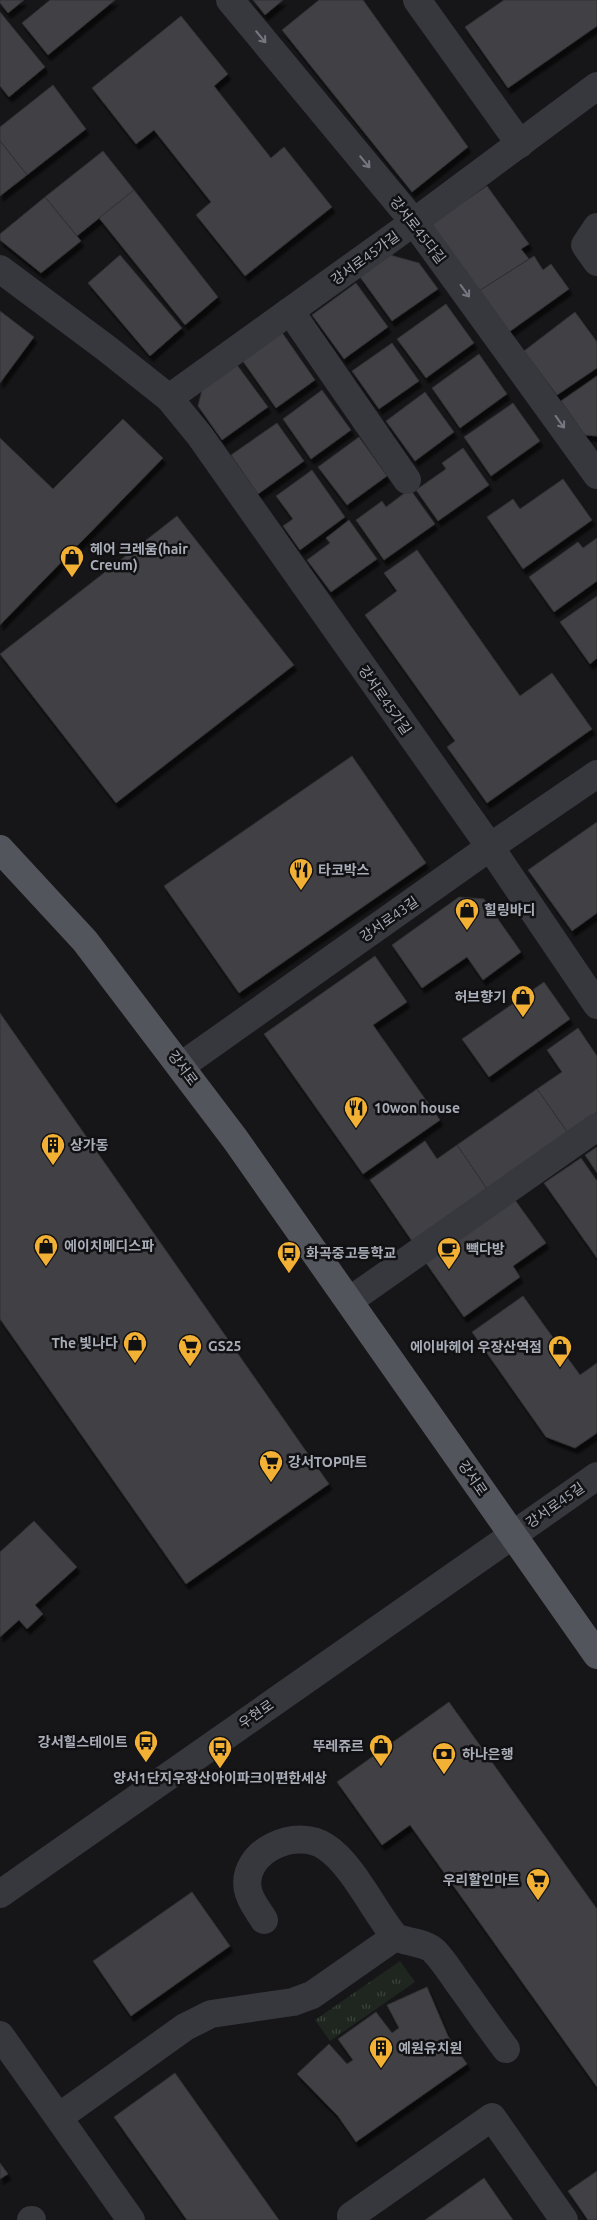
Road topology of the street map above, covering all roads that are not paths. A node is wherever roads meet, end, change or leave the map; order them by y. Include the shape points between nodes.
1 (230, 0) edge
2 (417, 0) edge
3 (597, 86) edge
4 (520, 144) junction
5 (414, 222) junction
6 (597, 227) edge
7 (597, 262) edge
8 (0, 269) edge
9 (290, 311) junction
10 (169, 398) junction
11 (596, 471) edge
12 (407, 480) dead end
13 (597, 774) edge
14 (490, 847) junction
15 (0, 849) edge
16 (597, 1005) edge
17 (181, 1066) junction
18 (597, 1127) edge
19 (349, 1301) junction
20 (597, 1476) edge
21 (512, 1535) junction
22 (597, 1655) edge
23 (0, 1894) edge
24 (264, 1920) dead end
25 (395, 1937) junction
26 (0, 2035) edge
27 (506, 2049) dead end
28 (59, 2118) junction
29 (351, 2216) dead end
30 (131, 2220) edge
31 (564, 2220) edge

1 -> 5 street, 강서로45다길
2 - 4 street
3 - 4 street, 강서로45가길
4 - 5 street, 강서로45가길
5 - 9 street, 강서로45가길
5 -> 11 street, 강서로45다길
6 - 7 street via 585,245
8 - 10 street, 강서로45가길
9 - 10 street, 강서로45가길
9 - 12 street
10 - 14 street, 강서로45가길 via 200,436
13 - 14 street, 강서로43길
14 - 16 street, 강서로45가길
14 - 17 street, 강서로43길
15 - 17 main road, 강서로 via 85,941
17 - 19 main road, 강서로
18 - 19 street
19 - 21 main road, 강서로
20 - 21 street, 강서로45길
21 - 22 main road, 강서로
21 - 23 street, 우현로
24 - 25 street via 247,1888 250,1870 260,1855 275,1844 294,1839 310,1840 325,1846 339,1858
25 - 27 street via 433,1949
25 - 28 street via 312,1995 293,2002 211,2014 185,2027
26 - 28 street
28 - 30 street
29 - 31 street via 492,2117

